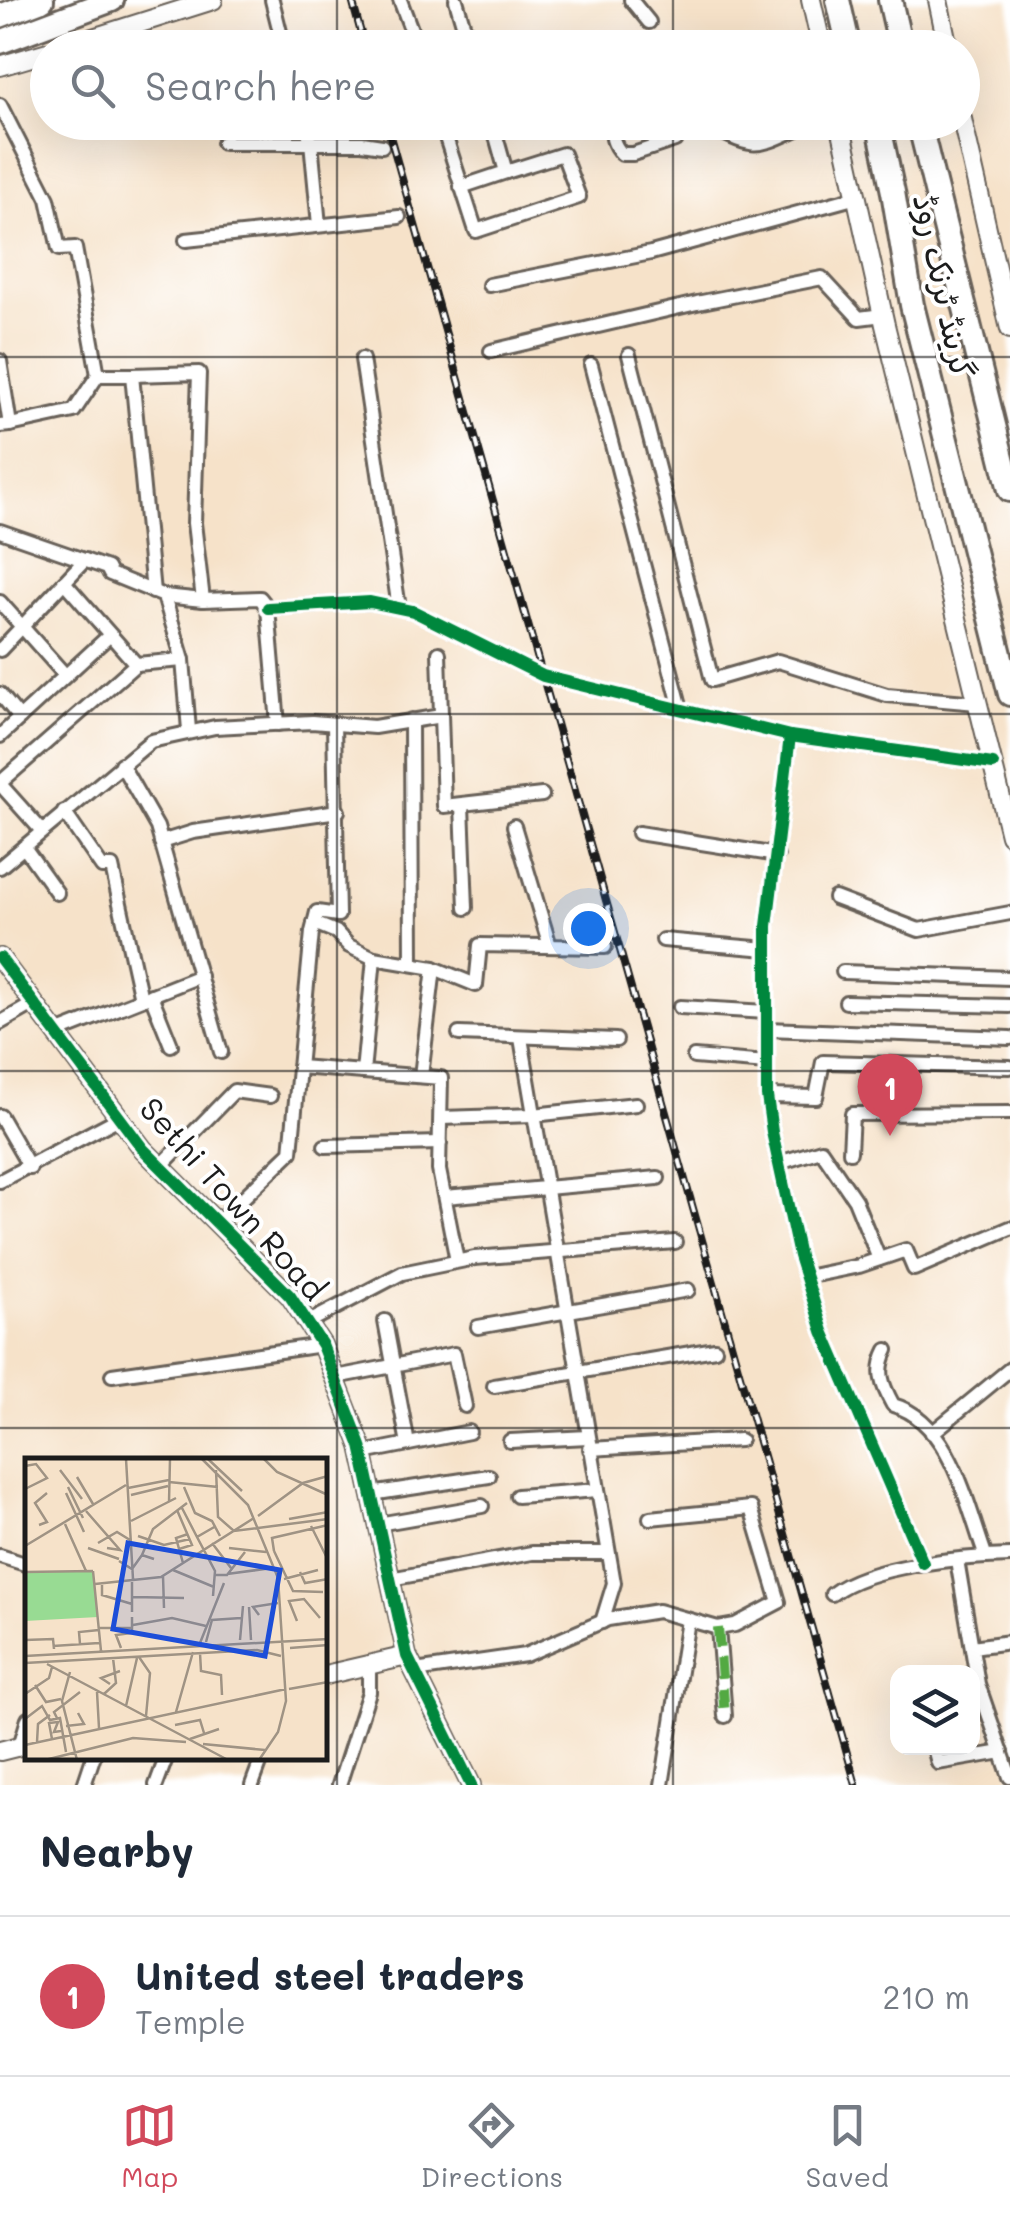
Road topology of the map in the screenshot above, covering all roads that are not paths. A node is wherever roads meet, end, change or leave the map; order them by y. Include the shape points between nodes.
1 (42, 0) edge
2 (213, 0) edge
3 (272, 0) edge
4 (400, 0) edge
5 (456, 0) edge
6 (631, 0) edge
7 (811, 0) edge
8 (838, 0) edge
9 (851, 0) edge
10 (890, 0) edge
11 (903, 0) edge
12 (938, 0) edge
13 (108, 1) edge
14 (0, 16) edge
15 (649, 22) dead end
16 (32, 30) edge
17 (118, 30) edge
18 (280, 30) edge
19 (411, 30) edge
20 (465, 30) edge
21 (818, 30) edge
22 (845, 30) edge
23 (857, 30) edge
24 (897, 30) edge
25 (910, 30) edge
26 (944, 30) edge
27 (30, 31) edge
28 (0, 42) edge
29 (30, 57) edge
30 (0, 66) edge
31 (0, 105) edge
32 (447, 140) edge
33 (497, 140) edge
34 (613, 140) edge
35 (675, 140) dead end
36 (732, 140) edge
37 (767, 140) edge
38 (844, 140) edge
39 (871, 140) edge
40 (882, 140) edge
41 (923, 140) edge
42 (936, 140) edge
43 (967, 140) edge
44 (311, 142) junction
45 (222, 144) dead end
46 (382, 146) dead end
47 (506, 172) junction
48 (461, 186) junction
49 (857, 197) junction
50 (399, 218) dead end
51 (319, 226) junction
52 (186, 240) dead end
53 (488, 285) dead end
54 (962, 294) junction
55 (912, 304) junction
56 (883, 315) junction
57 (1010, 329) edge
58 (491, 351) dead end
59 (630, 355) dead end
60 (362, 359) dead end
61 (0, 361) edge
62 (591, 365) dead end
63 (98, 375) junction
64 (132, 376) junction
65 (5, 426) edge
66 (1010, 490) edge
67 (0, 531) edge
68 (85, 560) junction
69 (64, 582) junction
70 (158, 594) junction
71 (203, 600) junction
72 (0, 602) edge
73 (986, 602) junction
74 (268, 608) junction
75 (398, 608) junction
76 (956, 608) junction
77 (22, 627) junction
78 (110, 635) junction
79 (0, 650) edge
80 (439, 653) dead end
81 (183, 660) junction
82 (136, 664) junction
83 (64, 675) junction
84 (0, 694) edge
85 (1010, 694) edge
86 (978, 703) junction
87 (681, 709) junction
88 (440, 716) junction
89 (20, 718) junction
90 (411, 720) junction
91 (278, 724) junction
92 (334, 724) junction
93 (189, 730) junction
94 (0, 736) edge
95 (790, 736) junction
96 (121, 764) junction
97 (993, 764) junction
98 (0, 784) edge
99 (542, 796) dead end
100 (462, 805) junction
101 (338, 811) junction
102 (64, 812) junction
103 (514, 826) dead end
104 (42, 831) junction
105 (638, 833) dead end
106 (1010, 835) edge
107 (161, 842) junction
108 (24, 847) junction
109 (777, 856) junction
110 (0, 867) edge
111 (56, 893) dead end
112 (835, 898) dead end
113 (466, 908) dead end
114 (1010, 913) edge
115 (314, 924) junction
116 (663, 940) dead end
117 (550, 946) junction
118 (605, 947) dead end
119 (767, 950) junction
120 (0, 958) edge
121 (374, 958) junction
122 (412, 964) junction
123 (434, 968) junction
124 (844, 972) dead end
125 (200, 976) junction
126 (1010, 978) edge
127 (146, 996) junction
128 (846, 1002) dead end
129 (35, 1003) junction
130 (1010, 1006) edge
131 (680, 1007) dead end
132 (767, 1012) junction
133 (0, 1023) edge
134 (767, 1029) junction
135 (56, 1034) junction
136 (458, 1034) dead end
137 (521, 1038) junction
138 (1010, 1038) edge
139 (616, 1040) dead end
140 (171, 1045) dead end
141 (221, 1052) dead end
142 (694, 1057) dead end
143 (767, 1063) junction
144 (299, 1067) junction
145 (1010, 1068) edge
146 (363, 1072) junction
147 (421, 1076) junction
148 (270, 1096) dead end
149 (767, 1096) junction
150 (636, 1104) dead end
151 (1010, 1113) edge
152 (533, 1115) junction
153 (0, 1116) edge
154 (120, 1118) junction
155 (441, 1118) junction
156 (440, 1143) junction
157 (325, 1146) dead end
158 (850, 1152) dead end
159 (780, 1163) junction
160 (160, 1167) junction
161 (30, 1168) junction
162 (658, 1178) dead end
163 (0, 1180) edge
164 (547, 1190) junction
165 (444, 1197) junction
166 (216, 1224) junction
167 (1010, 1228) edge
168 (674, 1242) dead end
169 (557, 1249) junction
170 (879, 1260) junction
171 (457, 1262) junction
172 (806, 1277) junction
173 (688, 1290) dead end
174 (567, 1314) junction
175 (385, 1321) dead end
176 (307, 1323) junction
177 (478, 1327) dead end
178 (322, 1345) junction
179 (715, 1349) dead end
180 (887, 1350) dead end
181 (393, 1366) junction
182 (1010, 1369) edge
183 (578, 1372) junction
184 (112, 1375) dead end
185 (336, 1377) junction
186 (494, 1386) dead end
187 (464, 1406) dead end
188 (469, 1432) dead end
189 (932, 1433) junction
190 (740, 1440) dead end
191 (510, 1441) dead end
192 (589, 1443) junction
193 (408, 1444) junction
194 (362, 1453) junction
195 (489, 1476) dead end
196 (598, 1490) junction
197 (372, 1494) junction
198 (517, 1496) dead end
199 (482, 1506) dead end
200 (650, 1518) dead end
201 (378, 1524) junction
202 (608, 1553) junction
203 (3, 1556) edge
204 (1010, 1556) edge
205 (986, 1557) junction
206 (957, 1560) junction
207 (923, 1563) junction
208 (0, 1574) edge
209 (390, 1579) junction
210 (832, 1594) dead end
211 (688, 1620) junction
212 (602, 1622) junction
213 (718, 1628) junction
214 (1010, 1642) edge
215 (972, 1647) junction
216 (411, 1664) junction
217 (368, 1665) junction
218 (973, 1665) edge
219 (328, 1674) edge
220 (980, 1690) edge
221 (725, 1716) dead end
222 (24, 1745) edge
223 (0, 1751) edge
224 (1002, 1752) junction
225 (936, 1755) edge
226 (92, 1760) edge
227 (165, 1760) edge
228 (261, 1760) edge
229 (1010, 1777) edge
230 (84, 1785) edge
231 (156, 1785) edge
232 (252, 1785) edge
233 (339, 1785) edge
234 (471, 1785) edge
235 (662, 1785) edge

1 - 14 highway
2 - 17 street
3 - 18 street
4 - 19 street
5 - 20 street
6 - 15 street
7 - 21 street
8 - 22 highway
9 - 23 highway
10 - 24 highway
11 - 25 highway
12 - 26 street
13 - 16 highway
27 - 28 highway
29 - 30 street
31 - 63 street via 48,198 60,249 74,248
32 - 48 street
33 - 47 street
34 - 35 street via 622,154
36 - 37 street via 751,146
38 - 49 street
39 - 55 highway
40 - 55 highway, گرینڈ ٹرنک روڈ
41 - 54 highway, گرینڈ ٹرنک روڈ
42 - 54 highway
43 - 57 street
44 - 45 street
44 - 46 street
44 - 51 street
47 - 48 street
47 - 48 street via 563,154 579,198 476,231
49 - 53 street via 651,253
49 - 56 street
50 - 51 street
51 - 52 street
54 - 66 highway, گرینڈ ٹرنک روڈ
55 - 73 highway, گرینڈ ٹرنک روڈ
56 - 58 street via 859,318 822,278
56 - 76 street
59 - 86 street via 712,680 778,662 886,695
60 - 75 street
61 - 65 street
62 - 87 street
63 - 64 street
63 - 65 street via 74,411
64 - 70 street
64 - 71 street via 199,373 194,523
67 - 68 street
68 - 69 street
68 - 70 street
69 - 77 street
69 - 78 street
70 - 71 street
70 - 81 street
71 - 74 street via 260,598
72 - 77 street
73 - 76 street
73 - 85 highway, گرینڈ ٹرنک روڈ
74 - 75 street via 370,602
74 - 91 street
75 - 87 street via 542,676
76 - 86 street
77 - 79 street
77 - 83 street
78 - 82 street
78 - 83 street
80 - 88 street
81 - 82 street
81 - 93 street
82 - 98 street
83 - 89 street
84 - 89 street
86 - 97 street
87 - 95 street
88 - 90 street
88 - 100 street via 444,806
89 - 94 street
90 - 92 street
90 - 122 street
91 - 92 street
91 - 93 street
92 - 101 street
93 - 96 street via 151,741
95 - 97 street
95 - 109 street
96 - 102 street
96 - 107 street
97 - 106 street
98 - 104 street
99 - 100 street
100 - 113 street
101 - 107 street
101 - 115 street via 338,915 316,912
102 - 104 street
102 - 127 street via 102,867 112,867
103 - 117 street
104 - 108 street
105 - 109 street
107 - 125 street
108 - 110 street
108 - 111 street
109 - 119 street
112 - 114 street via 919,930
115 - 121 street
115 - 144 street
116 - 119 street
117 - 118 street
117 - 123 street via 480,945 476,985
119 - 132 street
120 - 129 street, Sethi Town Road
121 - 122 street
121 - 146 street
122 - 123 street
123 - 147 street
124 - 126 street
125 - 127 street
125 - 141 street
127 - 135 street
127 - 140 street
128 - 130 street
129 - 133 street
129 - 135 street, Sethi Town Road
131 - 132 street
132 - 134 street
134 - 138 street
134 - 143 street
135 - 154 street, Sethi Town Road
136 - 137 street
137 - 139 street
137 - 152 street
142 - 143 street
143 - 149 street
144 - 146 street
144 - 166 street via 291,1152
145 - 149 street via 823,1062 816,1097
146 - 147 street
147 - 155 street via 442,1078
148 - 160 street via 234,1092
149 - 159 street
150 - 152 street
151 - 158 street via 852,1114
152 - 155 street
152 - 164 street
153 - 161 street
154 - 160 street, Sethi Town Road
154 - 161 street
155 - 156 street
156 - 157 street
156 - 165 street
159 - 170 street via 821,1150 855,1200
159 - 172 street
160 - 166 street, Sethi Town Road
161 - 163 street
162 - 164 street
164 - 165 street
164 - 169 street
165 - 171 street
166 - 176 street, Sethi Town Road via 290,1296
167 - 170 street via 914,1269 906,1250
168 - 169 street
169 - 171 street
169 - 174 street
170 - 172 street
171 - 176 street via 402,1273
172 - 207 street
173 - 174 street
174 - 177 street
174 - 183 street
175 - 181 street
176 - 178 street, Sethi Town Road
178 - 184 street
178 - 185 street, Sethi Town Road
179 - 183 street
180 - 189 street via 880,1382 892,1405 912,1410
181 - 185 street
181 - 187 street via 454,1354
181 - 193 street
182 - 189 street
183 - 186 street
183 - 192 street
185 - 194 street, Sethi Town Road
188 - 193 street
189 - 205 street via 945,1449
190 - 192 street
191 - 192 street
192 - 196 street
193 - 194 street
194 - 197 street, Sethi Town Road
195 - 197 street
196 - 198 street
196 - 202 street
197 - 201 street, Sethi Town Road
199 - 201 street
200 - 213 street via 750,1508 779,1602
201 - 209 street, Sethi Town Road
202 - 209 street via 532,1554
202 - 212 street via 614,1583
203 - 208 street
204 - 205 street
205 - 206 street
206 - 207 street
206 - 215 street
207 - 210 street via 845,1584
209 - 216 street, Sethi Town Road
211 - 212 street via 658,1611
211 - 213 street
211 - 235 street
212 - 216 street via 525,1655
213 - 221 street
214 - 215 street
215 - 218 street
216 - 217 street
216 - 234 street, Sethi Town Road
217 - 219 street
217 - 233 street via 369,1692
220 - 224 street
222 - 223 street
224 - 225 street via 938,1763
224 - 229 street
226 - 230 street
227 - 231 street
228 - 232 street

